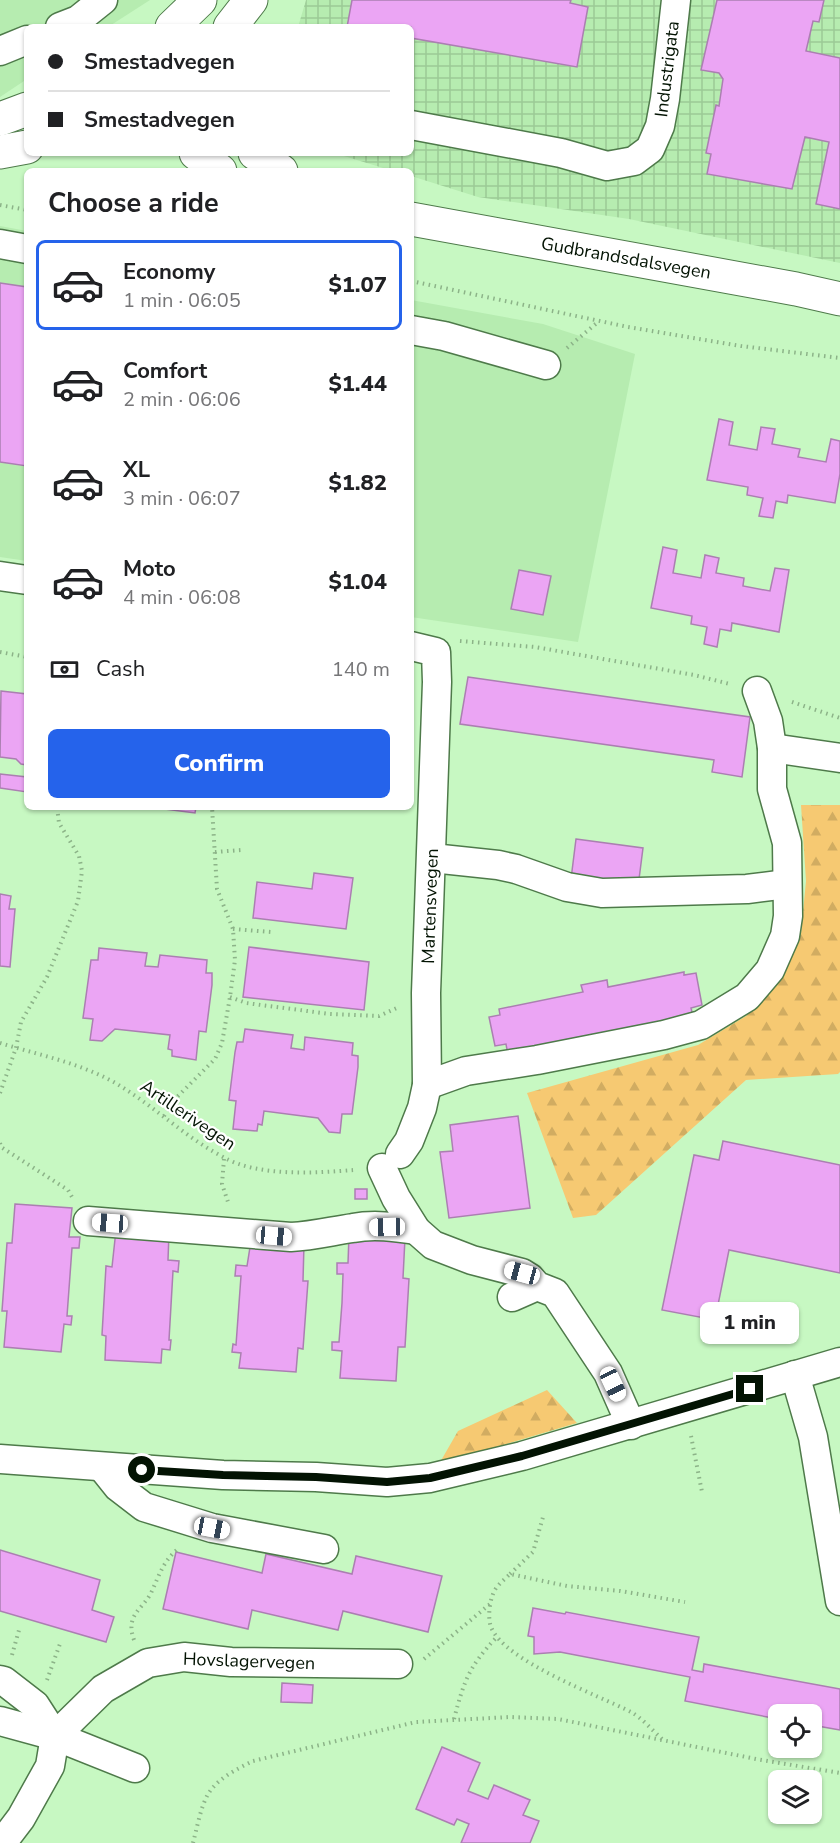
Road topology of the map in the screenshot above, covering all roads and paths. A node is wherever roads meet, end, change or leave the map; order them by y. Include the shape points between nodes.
1 (103, 0) edge
2 (200, 0) edge
3 (251, 0) edge
4 (676, 0) edge
5 (68, 24) edge
6 (175, 24) edge
7 (232, 24) edge
8 (24, 41) edge
9 (0, 51) edge
10 (24, 110) edge
11 (0, 119) edge
12 (414, 125) edge
13 (24, 148) edge
14 (0, 152) edge
15 (200, 156) edge
16 (259, 156) edge
17 (216, 168) edge
18 (277, 168) edge
19 (0, 205) edge
20 (24, 209) edge
21 (414, 220) edge
22 (0, 244) edge
23 (24, 248) edge
24 (414, 282) edge
25 (840, 299) edge
26 (598, 322) junction
27 (414, 331) edge
28 (840, 358) edge
29 (546, 366) joint
30 (0, 576) edge
31 (24, 580) edge
32 (424, 649) edge
33 (0, 652) edge
34 (24, 656) edge
35 (757, 691) junction
36 (840, 718) edge
37 (772, 748) junction
38 (840, 758) edge
39 (57, 810) edge
40 (212, 810) edge
41 (242, 850) dead end
42 (214, 852) junction
43 (432, 858) junction
44 (787, 884) junction
45 (232, 929) junction
46 (271, 932) dead end
47 (230, 997) junction
48 (393, 1010) dead end
49 (0, 1043) edge
50 (16, 1048) junction
51 (427, 1084) junction
52 (0, 1094) edge
53 (164, 1116) junction
54 (0, 1143) edge
55 (224, 1159) junction
56 (391, 1161) junction
57 (88, 1221) joint
58 (416, 1230) junction
59 (239, 1233) junction
60 (840, 1362) edge
61 (795, 1375) junction
62 (631, 1425) junction
63 (0, 1459) edge
64 (102, 1467) junction
65 (543, 1517) dead end
66 (212, 1528) junction
67 (324, 1549) dead end
68 (510, 1574) junction
69 (840, 1601) edge
70 (685, 1602) dead end
71 (490, 1604) junction
72 (496, 1637) junction
73 (61, 1641) dead end
74 (148, 1663) junction
75 (398, 1664) joint
76 (0, 1680) edge
77 (35, 1705) junction
78 (454, 1719) junction
79 (0, 1722) edge
80 (55, 1736) junction
81 (662, 1740) junction
82 (135, 1768) dead end
83 (840, 1773) edge
84 (2, 1843) edge
85 (193, 1843) edge

1 - 5 street
2 - 6 main road
3 - 7 main road
4 - 12 street, Industrigata via 660,126 650,149 634,161 607,166 561,153
8 - 9 street
10 - 11 main road
13 - 14 main road
15 - 17 main road
16 - 18 main road
19 - 20 path
21 - 25 main road, Gudbrandsdalsvegen
22 - 23 street
24 - 26 path
26 - 28 path
26 - 29 path
27 - 29 street
30 - 31 street
32 - 35 path via 460,641 536,647 694,675
32 - 43 street, Martensvegen via 437,682
33 - 34 path
35 - 36 path
35 - 37 street via 768,721
37 - 38 street
37 - 44 street via 772,789 786,843
39 - 50 path via 59,824 79,856 82,871 78,901 47,977 21,1022
40 - 42 path
41 - 42 path
42 - 45 path via 217,889
43 - 44 street via 498,865 567,887 602,893 747,889
43 - 51 street, Martensvegen via 426,993
44 - 51 street via 788,916 779,954 747,997 717,1016 664,1035 466,1071
45 - 46 path
45 - 47 path via 235,960
47 - 48 path via 246,1003 330,1014 379,1016
47 - 53 path via 222,1043 214,1059
49 - 50 path, Artillerivegen
50 - 52 path
50 - 53 path, Artillerivegen via 75,1065 116,1083
51 - 56 street, Martensvegen via 414,1130
53 - 55 path, Artillerivegen
54 - 57 path via 12,1155 68,1190
55 - 56 path, Artillerivegen via 259,1169 310,1172
55 - 59 path via 222,1184
56 - 58 street via 396,1198
57 - 59 street
58 - 59 street via 355,1227 291,1237
58 - 62 street via 433,1245 522,1273 530,1278 524,1291 555,1293 608,1373
60 - 61 street
61 - 62 street
61 - 69 street via 813,1437
62 - 64 street via 430,1478 387,1482
63 - 64 street
64 - 66 street via 118,1487 144,1507
65 - 68 path via 533,1552
66 - 67 street
66 - 74 path via 164,1563 149,1596 139,1606 132,1634
68 - 70 path
68 - 71 path via 496,1588
71 - 72 path via 489,1625
71 - 75 path via 422,1661
72 - 78 path via 477,1658 463,1686
72 - 81 path via 555,1677 633,1713
73 - 77 path
74 - 75 street, Hovslagervegen via 184,1657 231,1662
74 - 80 street, Hovslagervegen via 103,1689
76 - 77 street
77 - 80 street
78 - 81 path via 558,1719
78 - 85 path via 416,1722 253,1761 231,1772 207,1797
79 - 80 street
80 - 82 street
80 - 84 street via 51,1767
81 - 83 path

